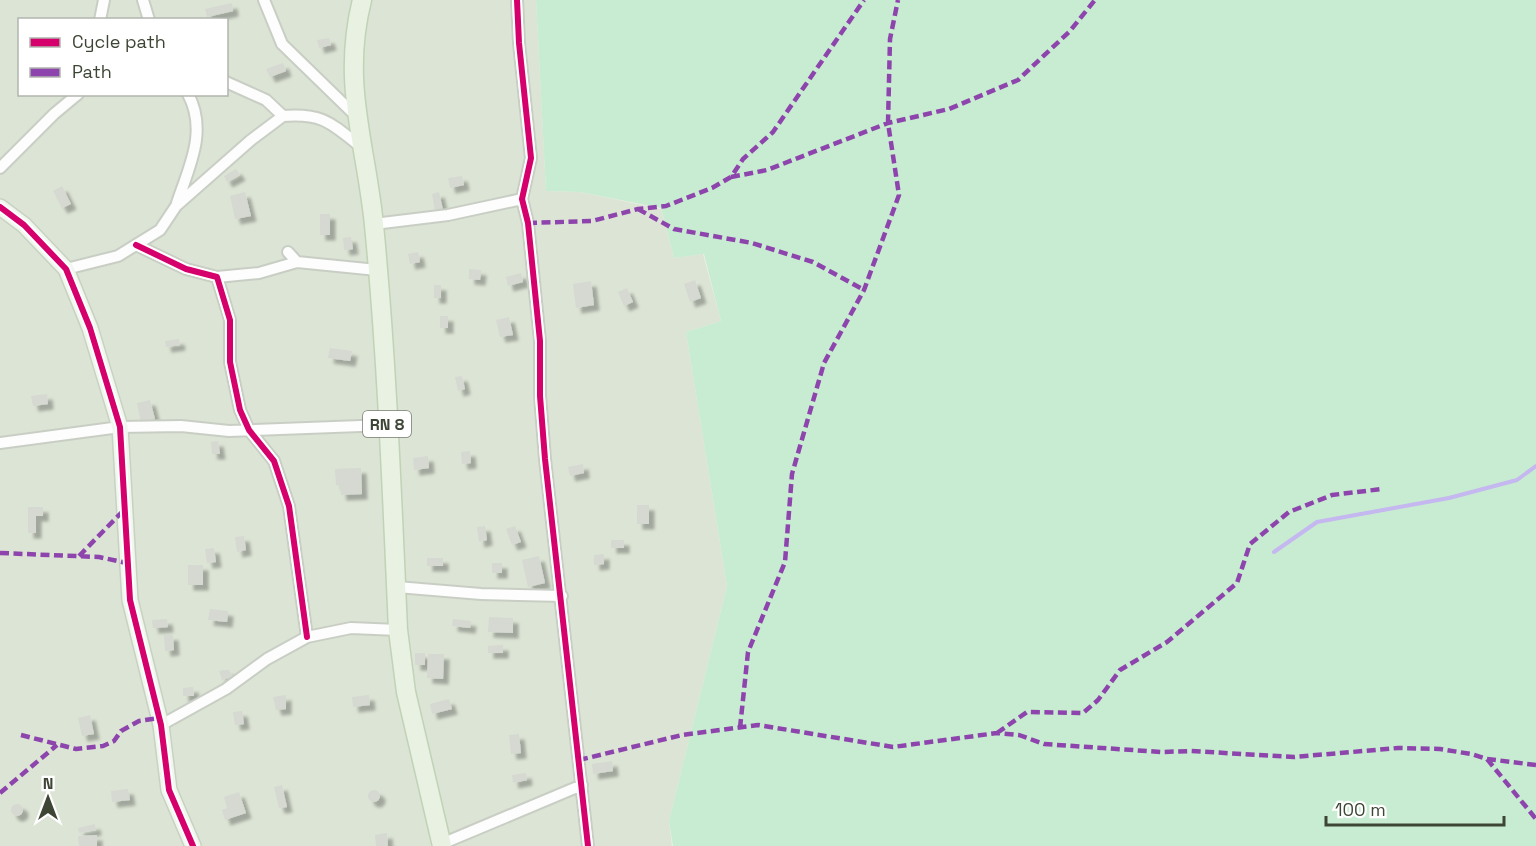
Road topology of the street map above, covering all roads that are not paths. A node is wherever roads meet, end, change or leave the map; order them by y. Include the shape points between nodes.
1 (104, 0) edge
2 (144, 0) edge
3 (264, 0) edge
4 (362, 0) edge
5 (517, 0) edge
6 (100, 18) edge
7 (148, 18) edge
8 (228, 83) edge
9 (76, 96) edge
10 (189, 96) edge
11 (355, 115) junction
12 (283, 116) junction
13 (361, 147) junction
14 (0, 168) edge
15 (522, 199) junction
16 (176, 206) junction
17 (0, 207) edge
18 (374, 224) junction
19 (136, 245) junction
20 (288, 252) dead end
21 (297, 262) junction
22 (66, 269) junction
23 (377, 270) junction
24 (217, 277) junction
25 (387, 425) junction
26 (120, 427) junction
27 (249, 430) junction
28 (0, 443) edge
29 (397, 587) junction
30 (562, 596) junction
31 (399, 630) junction
32 (307, 637) junction
33 (161, 725) junction
34 (582, 785) junction
35 (440, 845) edge
36 (193, 846) edge
37 (588, 846) edge

1 - 6 street
2 - 7 street
3 - 11 street via 282,44
4 - 11 main road, RN 8 via 352,66
5 - 15 street via 531,158
8 - 12 street via 266,100
9 - 14 street
10 - 16 street via 198,142
11 - 13 main road, RN 8
12 - 13 street via 309,114 332,123
12 - 16 street
13 - 18 main road, RN 8
15 - 18 street via 448,215
15 - 30 street via 540,341 545,459
16 - 19 street via 160,230
17 - 22 street via 24,225
18 - 23 main road, RN 8
19 - 22 street via 118,256
19 - 24 street via 186,269
20 - 21 street
21 - 23 street
21 - 24 street via 259,273
22 - 26 street via 90,328
23 - 25 main road, RN 8
24 - 27 street via 230,320 230,362 240,410
25 - 27 street
25 - 29 main road, RN 8
26 - 27 street
26 - 28 street
26 - 33 street via 130,600
27 - 32 street via 274,461 289,506
29 - 30 street
29 - 31 main road, RN 8
30 - 34 street
31 - 32 street via 351,628
31 - 35 main road, RN 8 via 406,692
32 - 33 street
33 - 36 street via 169,790
34 - 35 street
34 - 37 street

